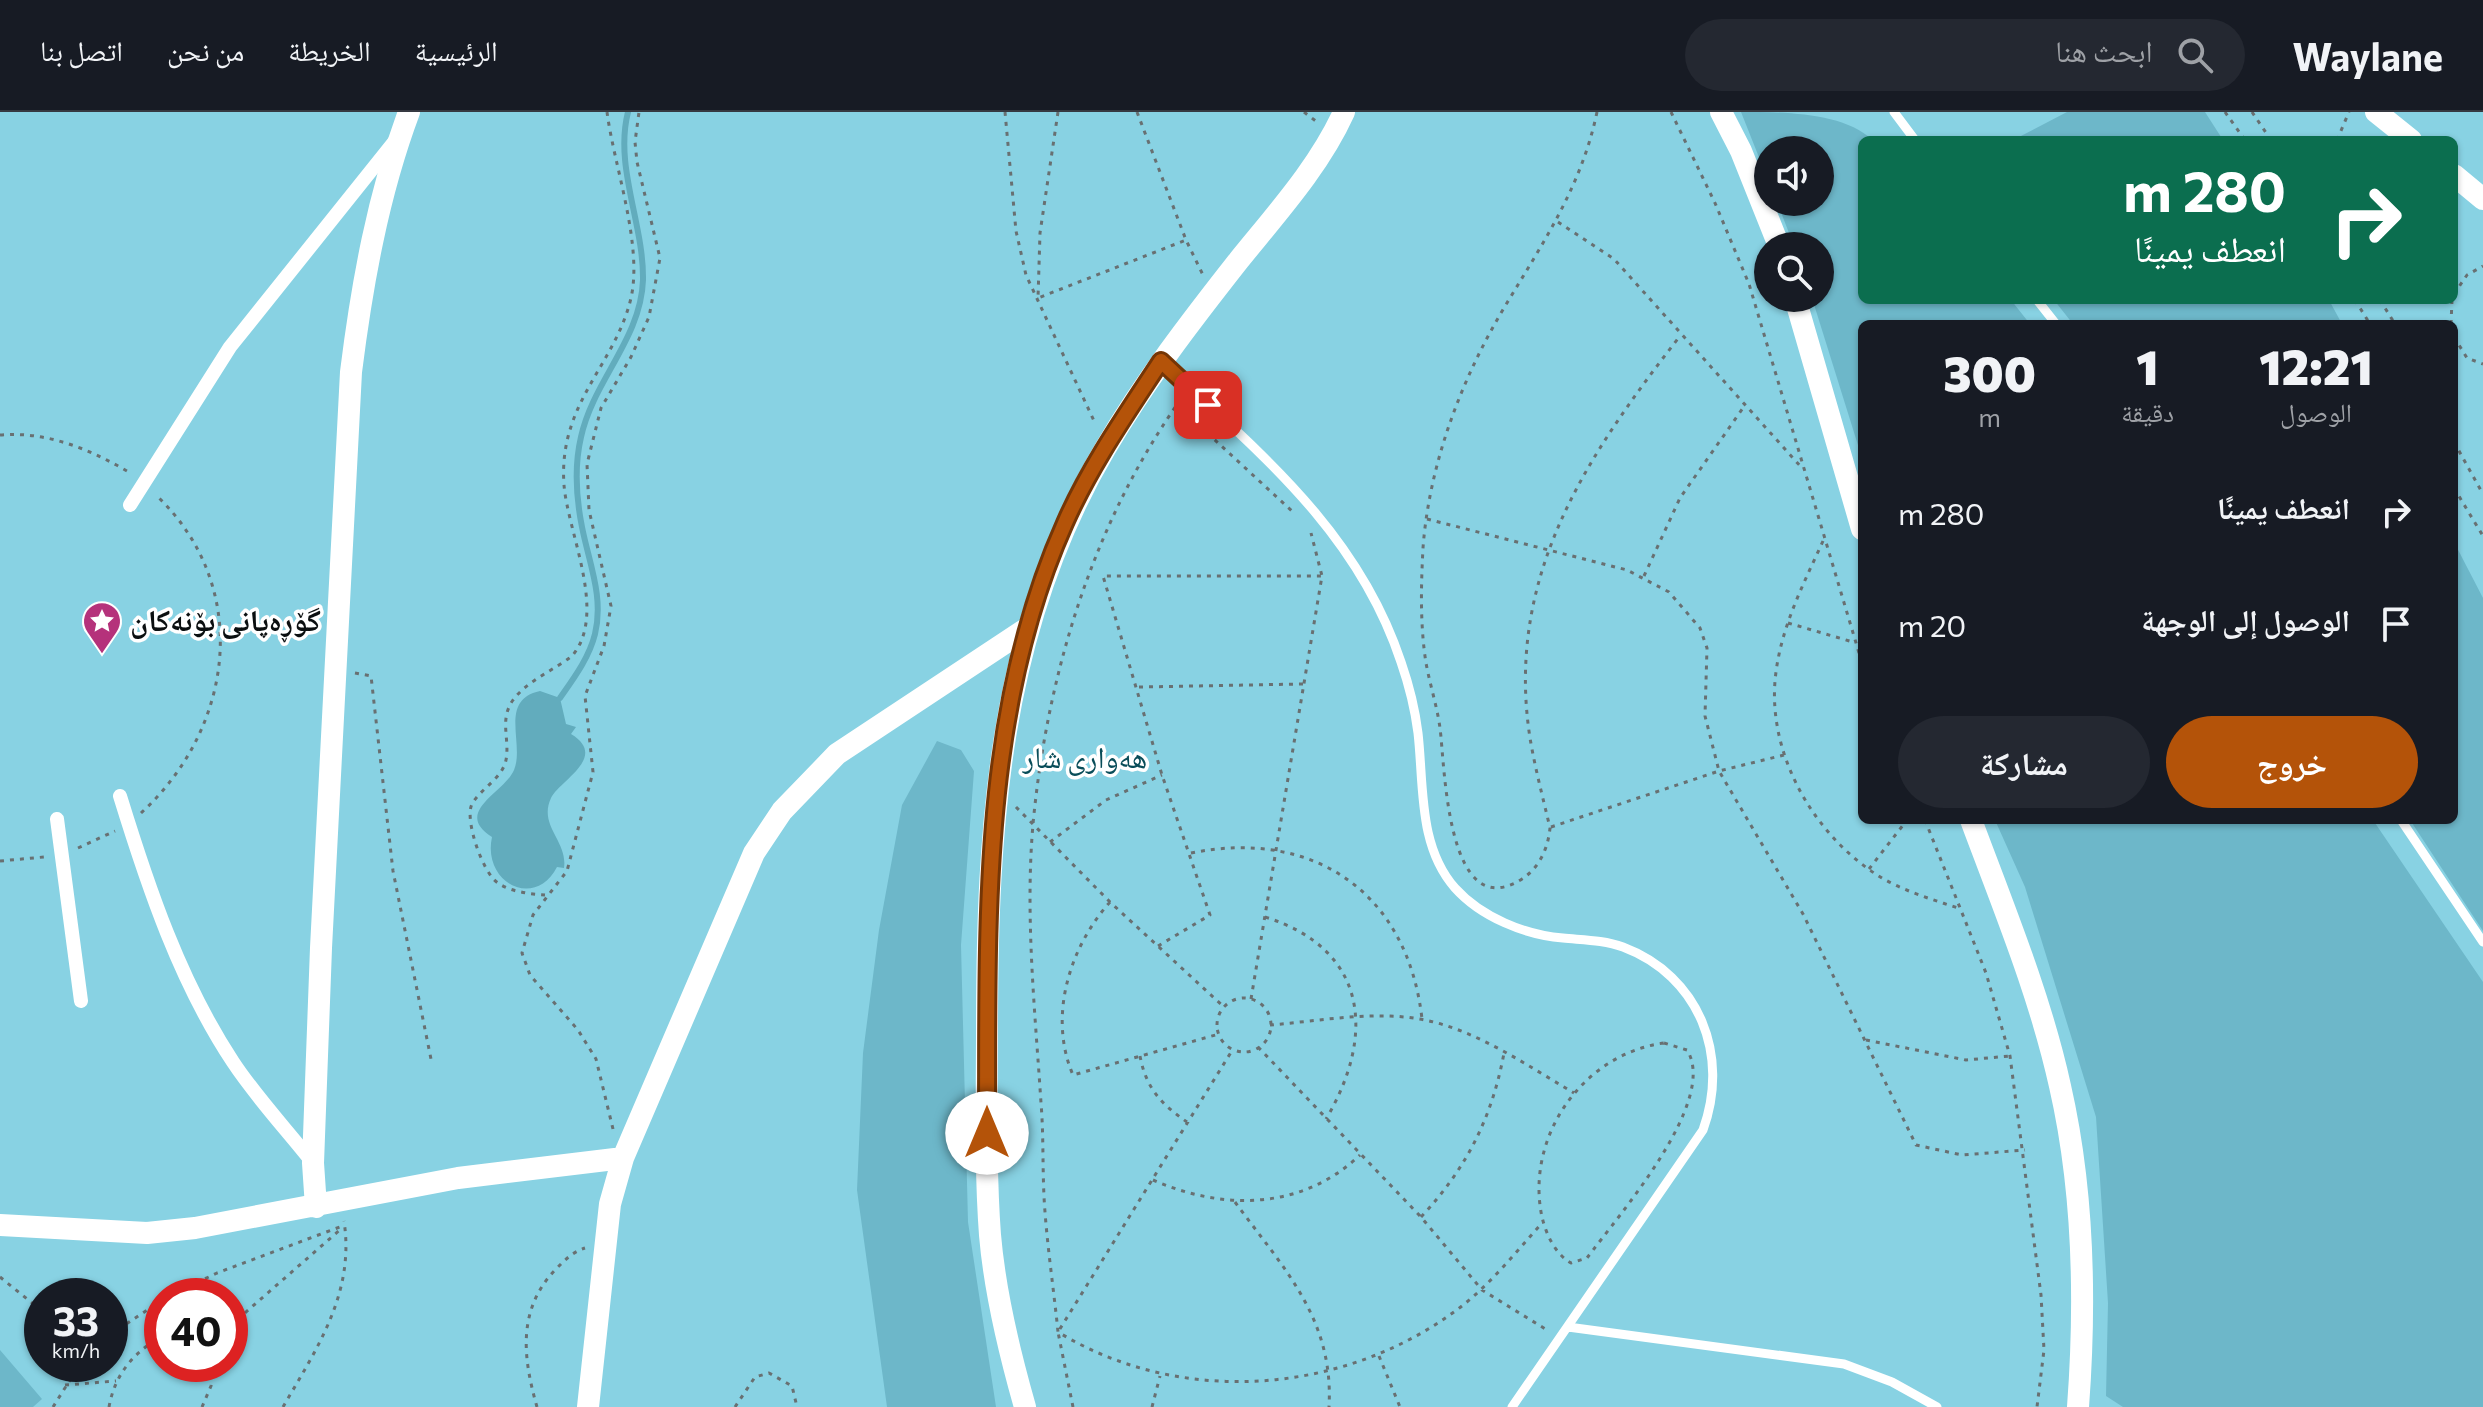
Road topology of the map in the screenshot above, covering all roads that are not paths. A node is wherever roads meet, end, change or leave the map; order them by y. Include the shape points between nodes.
1 (1344, 112) edge
2 (1721, 112) edge
3 (1894, 112) edge
4 (2376, 112) edge
5 (405, 122) edge
6 (1912, 136) edge
7 (2406, 136) edge
8 (2458, 178) edge
9 (2483, 199) edge
10 (1774, 232) edge
11 (2040, 304) edge
12 (1799, 312) edge
13 (2053, 320) edge
14 (1161, 361) junction
15 (130, 505) dead end
16 (1858, 515) edge
17 (1026, 629) junction
18 (120, 796) dead end
19 (57, 819) dead end
20 (1972, 824) edge
21 (2404, 824) edge
22 (2483, 942) edge
23 (81, 1001) dead end
24 (623, 1158) junction
25 (313, 1163) junction
26 (316, 1207) junction
27 (0, 1225) edge
28 (1568, 1327) junction
29 (588, 1407) edge
30 (1025, 1407) edge
31 (1512, 1407) edge
32 (1937, 1407) edge
33 (2078, 1407) edge

1 - 14 street via 1320,156
2 - 10 street
3 - 6 lane
4 - 7 street
5 - 15 street via 230,347
5 - 25 street via 380,207 351,372
8 - 9 street
11 - 13 lane
12 - 16 street
14 - 17 street via 1066,520
14 - 28 lane via 1293,485 1344,545 1377,600 1414,708 1429,843 1449,881 1477,906 1524,931 1606,942 1641,955 1670,975 1703,1020 1714,1076 1703,1130
17 - 24 street via 848,746 782,811 754,853
17 - 30 street via 995,786 987,1007 990,1237 1006,1336
18 - 25 street via 170,940 225,1048
19 - 23 street
20 - 33 street via 2040,1017 2074,1157 2082,1248
21 - 22 lane
24 - 26 street via 458,1178
24 - 29 street via 610,1204
25 - 26 street
26 - 27 street via 147,1233
28 - 31 lane
28 - 32 lane via 1844,1364

